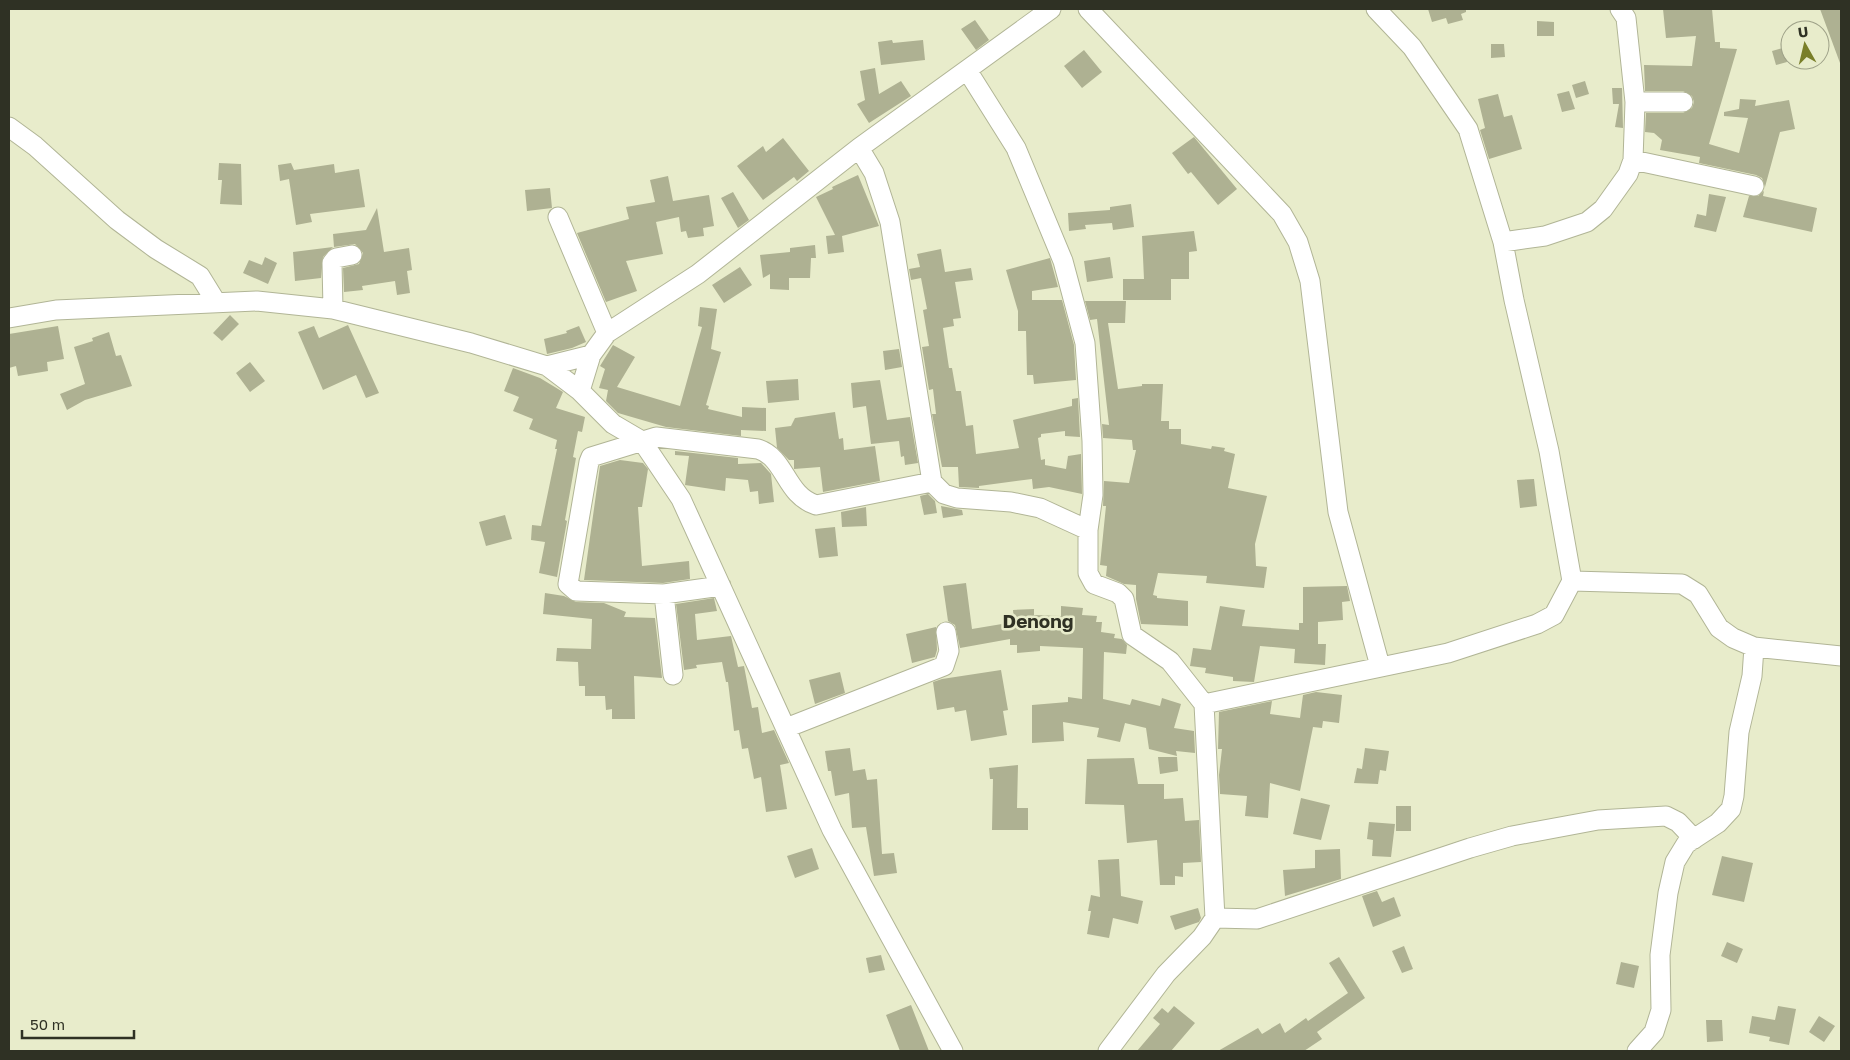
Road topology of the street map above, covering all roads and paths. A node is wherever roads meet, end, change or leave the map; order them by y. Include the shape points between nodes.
1 (1051, 9) edge
2 (1088, 9) edge
3 (1376, 9) edge
4 (1620, 9) edge
5 (968, 70) junction
6 (1635, 102) junction
7 (1683, 102) dead end
8 (9, 127) edge
9 (859, 148) junction
10 (1633, 160) junction
11 (1754, 186) dead end
12 (558, 217) dead end
13 (1504, 242) junction
14 (352, 255) dead end
15 (216, 302) junction
16 (333, 309) junction
17 (9, 318) edge
18 (607, 333) junction
19 (591, 355) junction
20 (547, 366) junction
21 (580, 391) junction
22 (642, 441) junction
23 (932, 482) junction
24 (1088, 530) junction
25 (1572, 581) junction
26 (721, 586) junction
27 (664, 594) junction
28 (946, 632) dead end
29 (1754, 647) junction
30 (1841, 656) edge
31 (1380, 666) junction
32 (673, 675) dead end
33 (1204, 704) junction
34 (786, 728) junction
35 (1694, 839) junction
36 (1215, 918) junction
37 (953, 1051) edge
38 (1108, 1051) edge
39 (1637, 1051) edge

1 - 5 street
2 - 31 street via 1282,214 1298,242 1310,281 1338,512
3 - 13 street via 1412,47 1468,130
4 - 6 street via 1626,18
5 - 9 street
5 - 24 street via 1016,148 1063,261 1078,316 1085,343 1092,441 1093,495
6 - 7 street
6 - 10 street
8 - 15 street via 35,146 116,220 200,276
9 - 18 street via 698,274
9 - 23 street via 874,173 890,222
10 - 11 street
10 - 13 street via 1614,195 1587,222 1545,236
12 - 18 street
13 - 25 street via 1549,451
14 - 16 street via 336,258 332,263
15 - 16 street via 257,301
15 - 17 street via 56,310
16 - 20 street via 471,343
18 - 19 street
19 - 20 street
19 - 21 street
20 - 21 street
21 - 22 street via 613,424
22 - 23 street via 656,437 764,450 774,459 799,497 816,505
22 - 26 street via 681,499
22 - 27 street via 596,455 589,462 568,584 576,591
23 - 24 street via 944,494 1040,508
24 - 33 street via 1090,580 1120,594 1132,635 1170,661
25 - 29 street via 1682,584 1698,594 1719,628
25 - 31 street via 1559,608 1546,620 1448,653
26 - 27 street
26 - 34 street
27 - 32 street
28 - 34 street via 949,651 944,666
29 - 30 street
29 - 35 street via 1752,676 1739,732 1731,808 1718,824
31 - 33 street
33 - 36 street
34 - 37 street via 832,830
35 - 36 street via 1678,822 1666,816 1598,820 1522,834 1470,848 1258,919
35 - 39 street via 1679,852 1668,893 1660,955 1661,1010 1658,1025
36 - 38 street via 1202,937 1166,974

